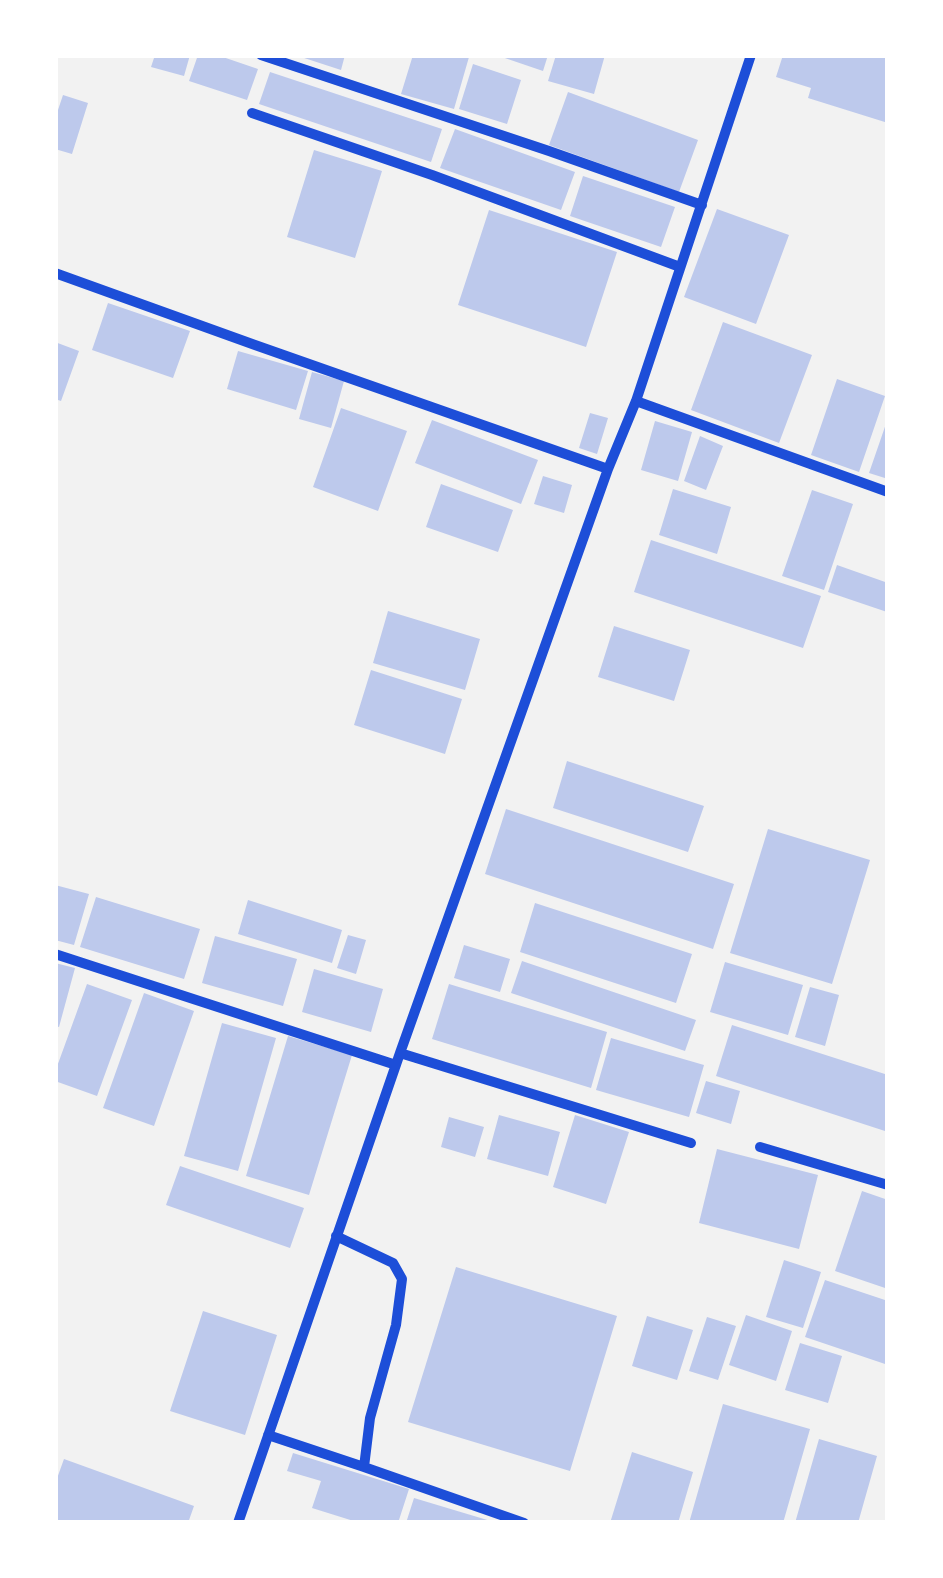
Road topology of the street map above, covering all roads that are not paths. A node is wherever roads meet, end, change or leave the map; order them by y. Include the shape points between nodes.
1 (261, 55) edge
2 (752, 55) edge
3 (252, 113) dead end
4 (702, 205) junction
5 (680, 267) junction
6 (55, 273) edge
7 (636, 401) junction
8 (608, 469) junction
9 (888, 492) edge
10 (55, 954) edge
11 (400, 1053) junction
12 (396, 1065) junction
13 (691, 1143) dead end
14 (760, 1146) dead end
15 (888, 1185) edge
16 (336, 1236) junction
17 (268, 1435) junction
18 (364, 1467) junction
19 (238, 1523) edge
20 (524, 1523) edge

1 - 4 street
2 - 4 street
3 - 5 street
4 - 5 street
5 - 7 street
6 - 8 street
7 - 8 street
7 - 9 street
8 - 11 street
10 - 12 street
11 - 12 street
11 - 13 street
12 - 16 street
14 - 15 street
16 - 17 street
16 - 18 street via 393,1263 402,1279
17 - 18 street
17 - 19 street
18 - 20 street

